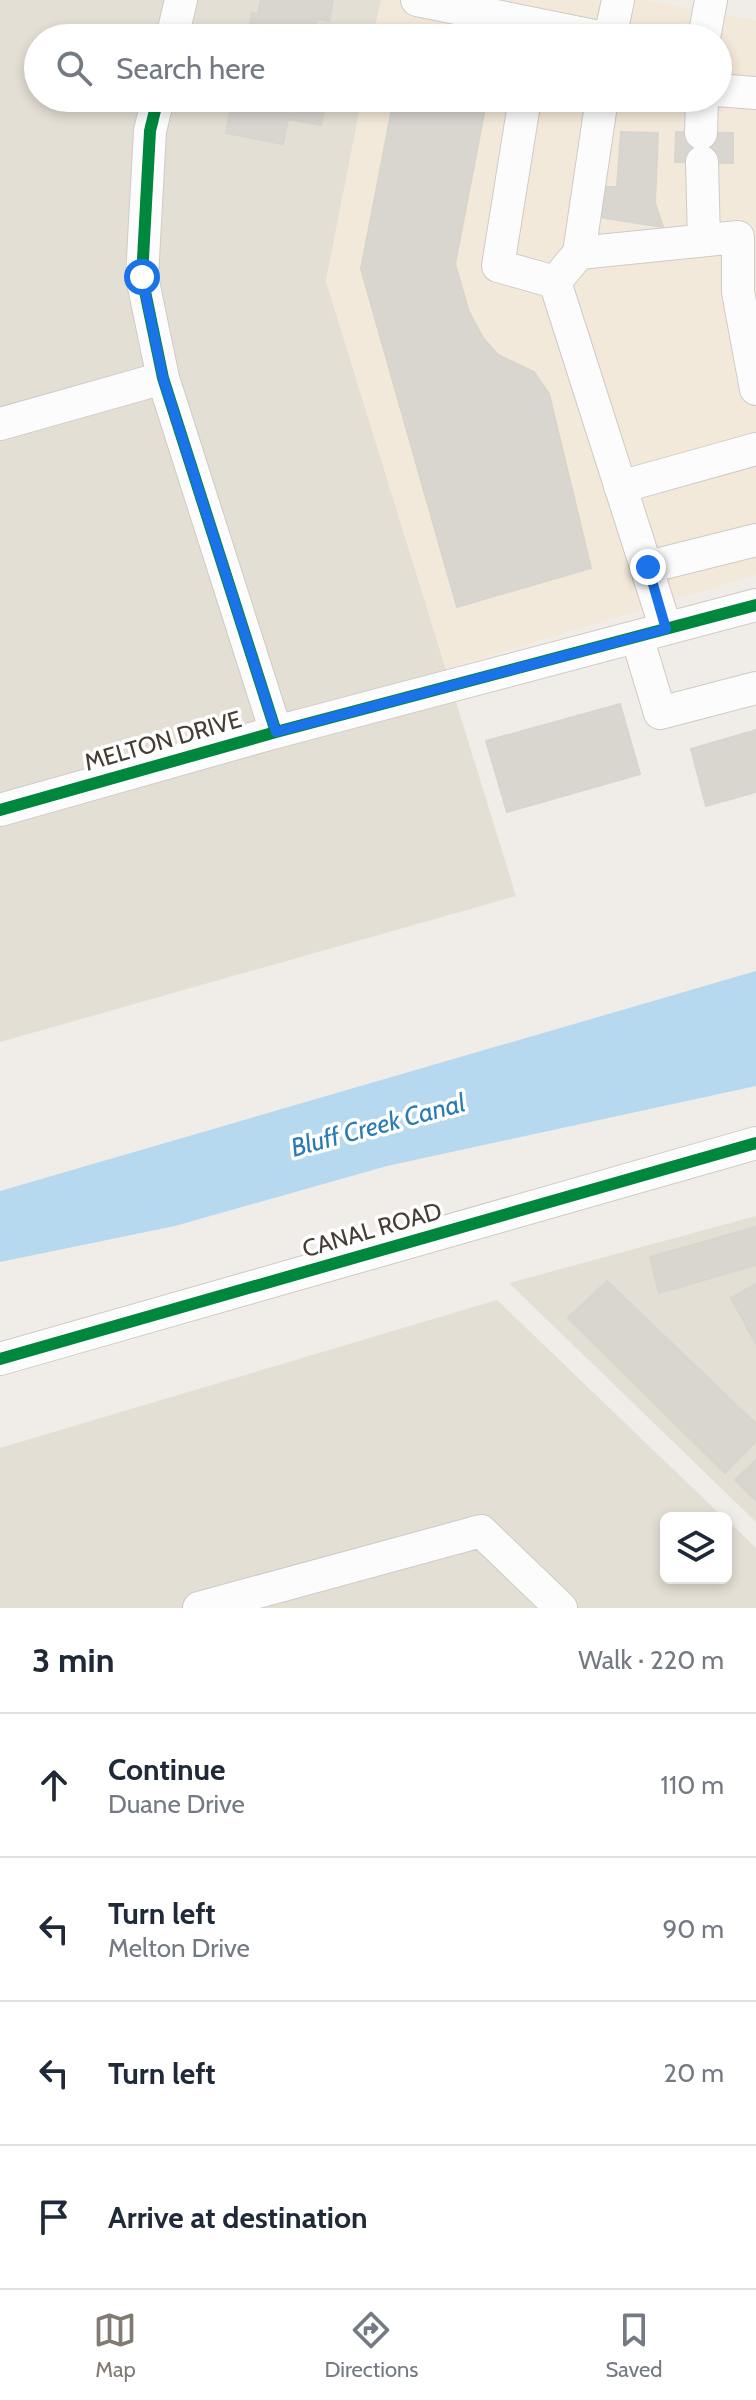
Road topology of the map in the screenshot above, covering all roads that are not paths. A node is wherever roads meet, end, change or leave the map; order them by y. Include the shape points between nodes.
1 (181, 0) edge
2 (417, 0) edge
3 (618, 0) edge
4 (711, 0) edge
5 (538, 20) edge
6 (175, 24) edge
7 (613, 24) edge
8 (707, 24) edge
9 (732, 91) edge
10 (756, 93) edge
11 (155, 112) edge
12 (523, 112) edge
13 (600, 112) edge
14 (702, 112) edge
15 (747, 236) edge
16 (704, 240) junction
17 (579, 253) junction
18 (555, 282) junction
19 (163, 378) junction
20 (756, 389) edge
21 (0, 424) edge
22 (756, 449) edge
23 (620, 487) junction
24 (756, 540) edge
25 (648, 567) junction
26 (756, 605) edge
27 (652, 633) junction
28 (756, 688) edge
29 (276, 732) junction
30 (0, 810) edge
31 (756, 1143) edge
32 (0, 1359) edge
33 (199, 1608) edge
34 (561, 1608) edge

1 - 6 street
2 - 5 street
3 - 7 street
4 - 8 street
9 - 10 street
11 - 19 street via 142,277
12 - 18 street via 498,266
13 - 17 street
14 - 16 street
15 - 16 street
15 - 20 street via 738,292
16 - 17 street
17 - 18 street
18 - 23 street
19 - 21 street
19 - 29 street
22 - 23 street
23 - 25 street
24 - 25 street
25 - 27 street
26 - 27 street, MELTON DRIVE
27 - 28 street via 660,713
27 - 29 street, MELTON DRIVE
29 - 30 street, MELTON DRIVE
31 - 32 street, CANAL ROAD
33 - 34 street via 481,1531

